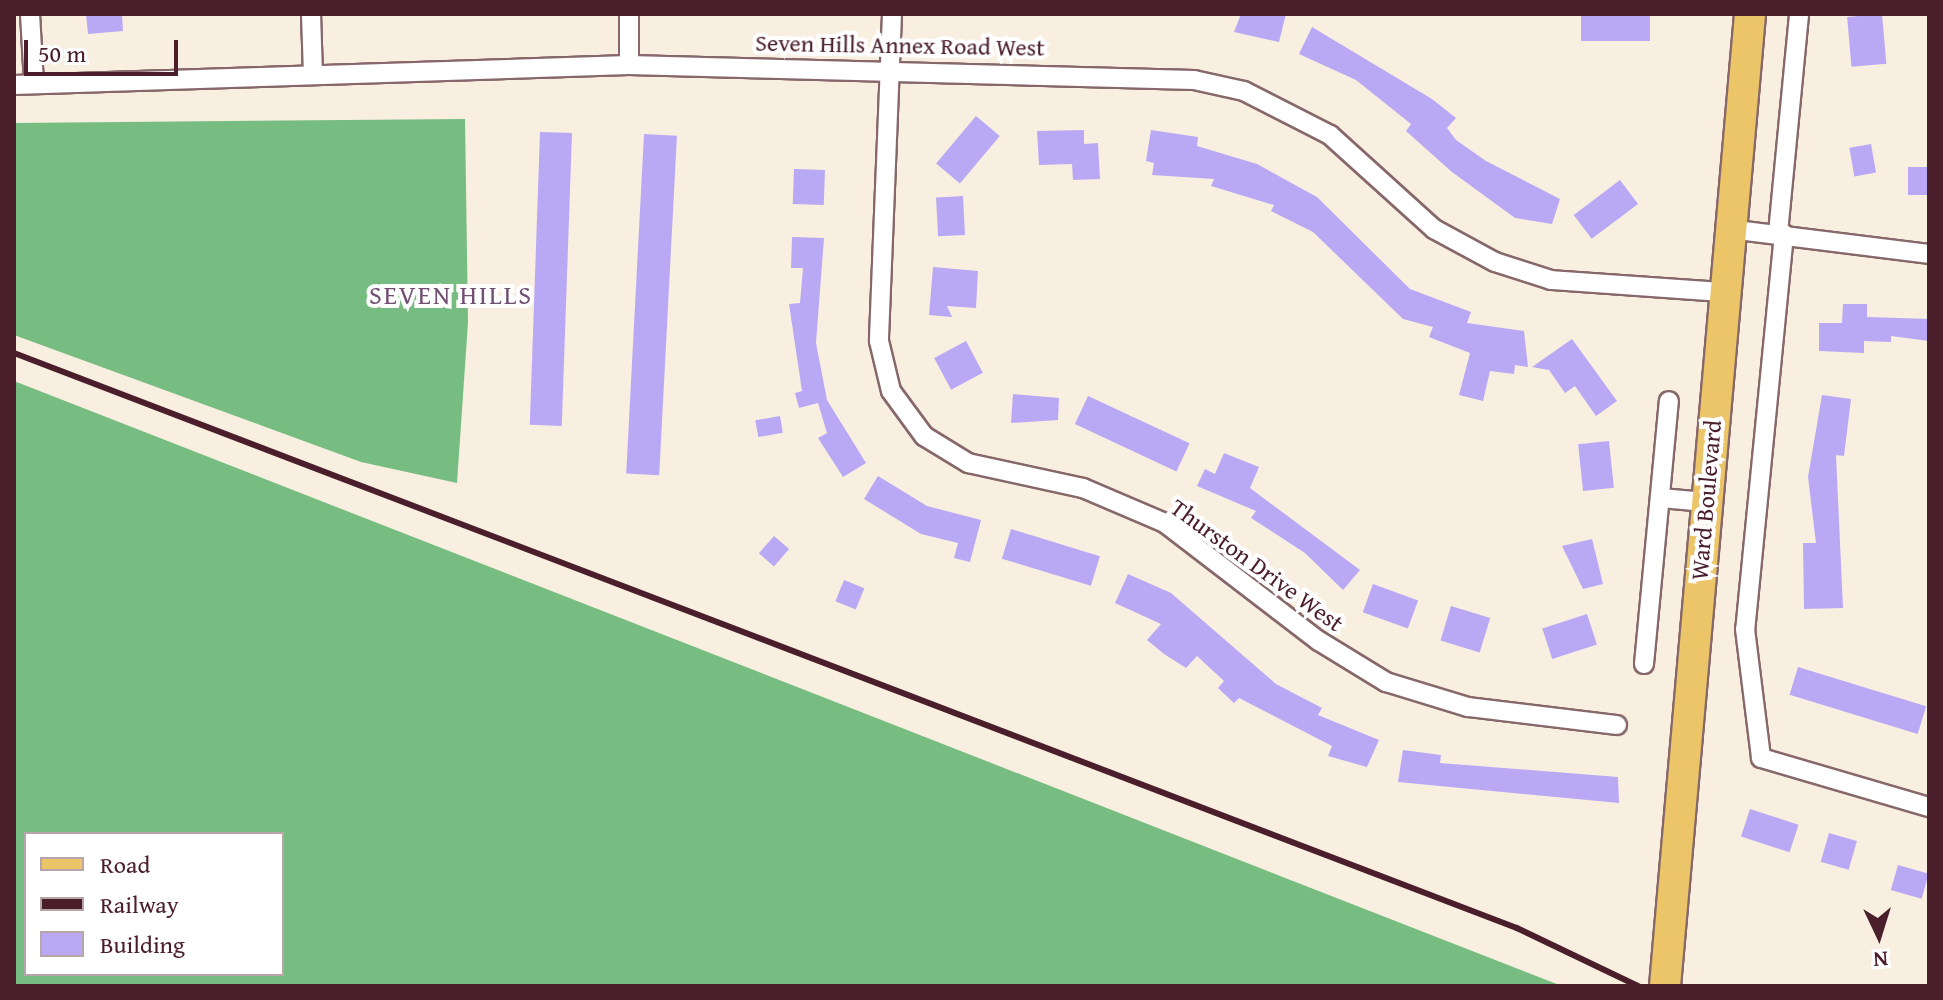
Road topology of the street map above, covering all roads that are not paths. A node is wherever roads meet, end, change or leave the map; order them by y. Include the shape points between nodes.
1 (30, 14) edge
2 (311, 14) edge
3 (629, 14) edge
4 (892, 14) edge
5 (1750, 14) edge
6 (1799, 14) edge
7 (629, 65) junction
8 (891, 70) junction
9 (313, 75) junction
10 (34, 84) junction
11 (14, 85) edge
12 (1729, 229) junction
13 (1781, 234) junction
14 (1929, 254) edge
15 (1724, 292) junction
16 (1669, 401) dead end
17 (1661, 498) junction
18 (1705, 502) junction
19 (1644, 664) dead end
20 (1617, 725) dead end
21 (1929, 807) edge
22 (1665, 986) edge

1 - 10 street
2 - 9 street
3 - 7 street
4 - 8 street, Thurston Drive West
5 - 12 main road, Ward Boulevard
6 - 13 street
7 - 8 street, Seven Hills Annex Road West
7 - 9 street, Seven Hills Annex Road West
8 - 15 street, Seven Hills Annex Road West via 1086,73 1194,80 1244,91 1330,135 1434,229 1495,262 1551,280
8 - 20 street, Thurston Drive West via 879,341 891,391 924,436 968,463 1083,488 1165,523 1319,641 1386,682 1468,707
9 - 10 street, Seven Hills Annex Road West
10 - 11 street, Seven Hills Annex Road West
12 - 13 street
12 - 15 main road, Ward Boulevard
13 - 14 street
13 - 21 street via 1745,629 1761,758
15 - 18 main road, Ward Boulevard
16 - 17 street
17 - 18 street
17 - 19 street
18 - 22 main road, Ward Boulevard

